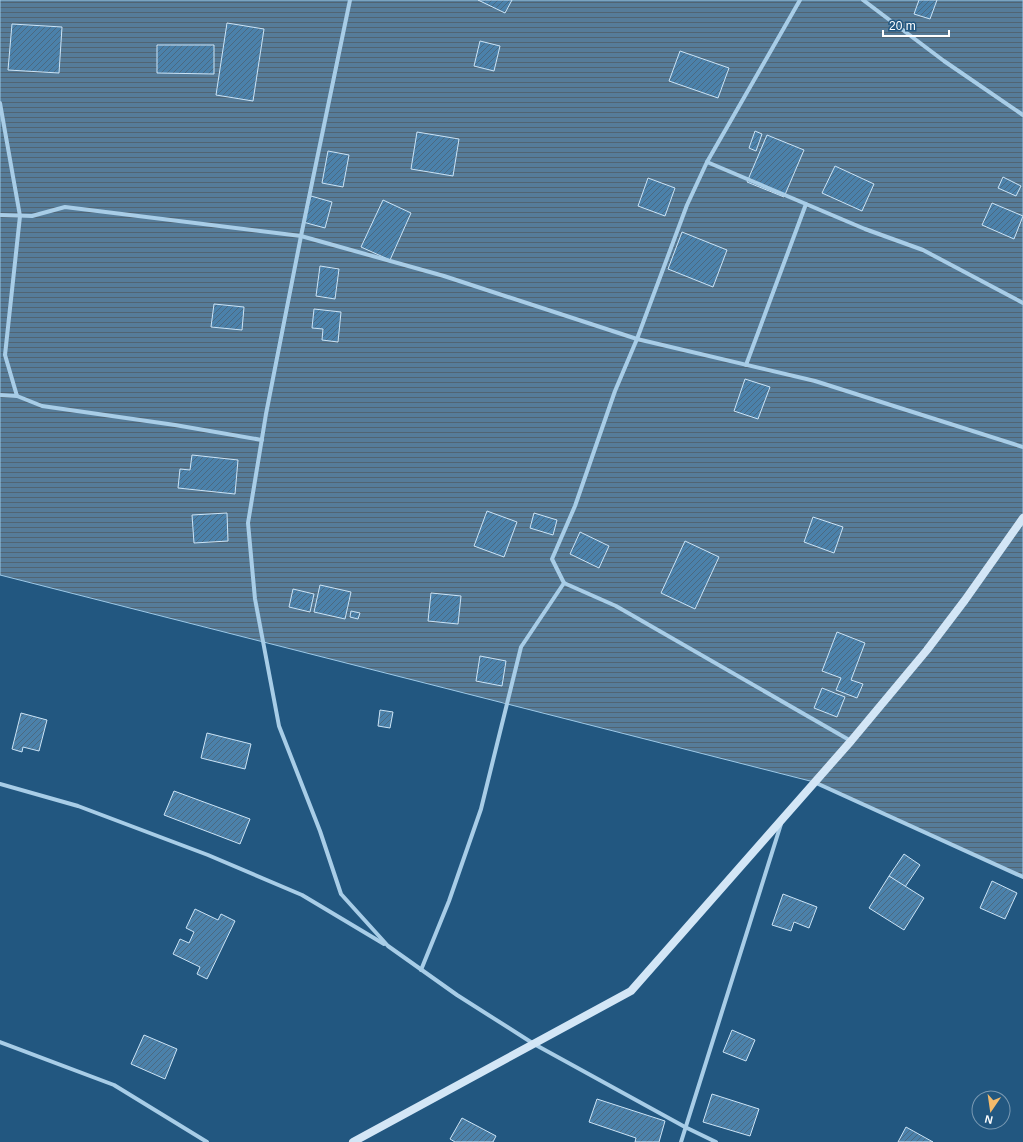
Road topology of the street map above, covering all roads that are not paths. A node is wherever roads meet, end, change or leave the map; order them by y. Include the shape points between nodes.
1 (350, 0) edge
2 (800, 0) edge
3 (863, 0) edge
4 (0, 103) edge
5 (1023, 115) edge
6 (707, 162) junction
7 (806, 204) junction
8 (0, 215) edge
9 (20, 216) junction
10 (301, 236) junction
11 (1023, 303) edge
12 (637, 339) junction
13 (746, 365) junction
14 (0, 395) edge
15 (16, 396) junction
16 (262, 440) junction
17 (1023, 447) edge
18 (1023, 518) edge
19 (564, 583) junction
20 (851, 741) junction
21 (814, 782) junction
22 (0, 784) edge
23 (783, 818) junction
24 (1023, 877) edge
25 (388, 946) junction
26 (421, 970) junction
27 (0, 1042) edge
28 (534, 1044) junction
29 (686, 1127) junction
30 (207, 1142) edge
31 (353, 1142) edge
32 (681, 1142) edge
33 (716, 1142) edge

1 - 10 street
2 - 6 street
3 - 5 street via 944,61
4 - 9 street
6 - 7 street
6 - 12 street via 687,205
7 - 11 street via 923,250
7 - 13 street
8 - 9 street
9 - 10 street via 32,216 64,207
9 - 15 street via 5,355
10 - 12 street via 444,276
10 - 16 street
12 - 13 street
12 - 19 street via 615,391 575,506 552,558
13 - 17 street via 815,381
14 - 15 street
15 - 16 street via 42,406
16 - 25 street via 248,523 256,599 279,726 320,831 340,894
18 - 20 street via 927,650
19 - 20 street via 616,606
19 - 26 street via 521,647 481,809 449,901
20 - 21 street
21 - 23 street
21 - 24 street
22 - 25 street via 78,806 208,855 302,895
23 - 28 street via 631,991
23 - 29 street
25 - 26 street
26 - 28 street
27 - 30 street via 114,1085
28 - 29 street
28 - 31 street
29 - 32 street
29 - 33 street

